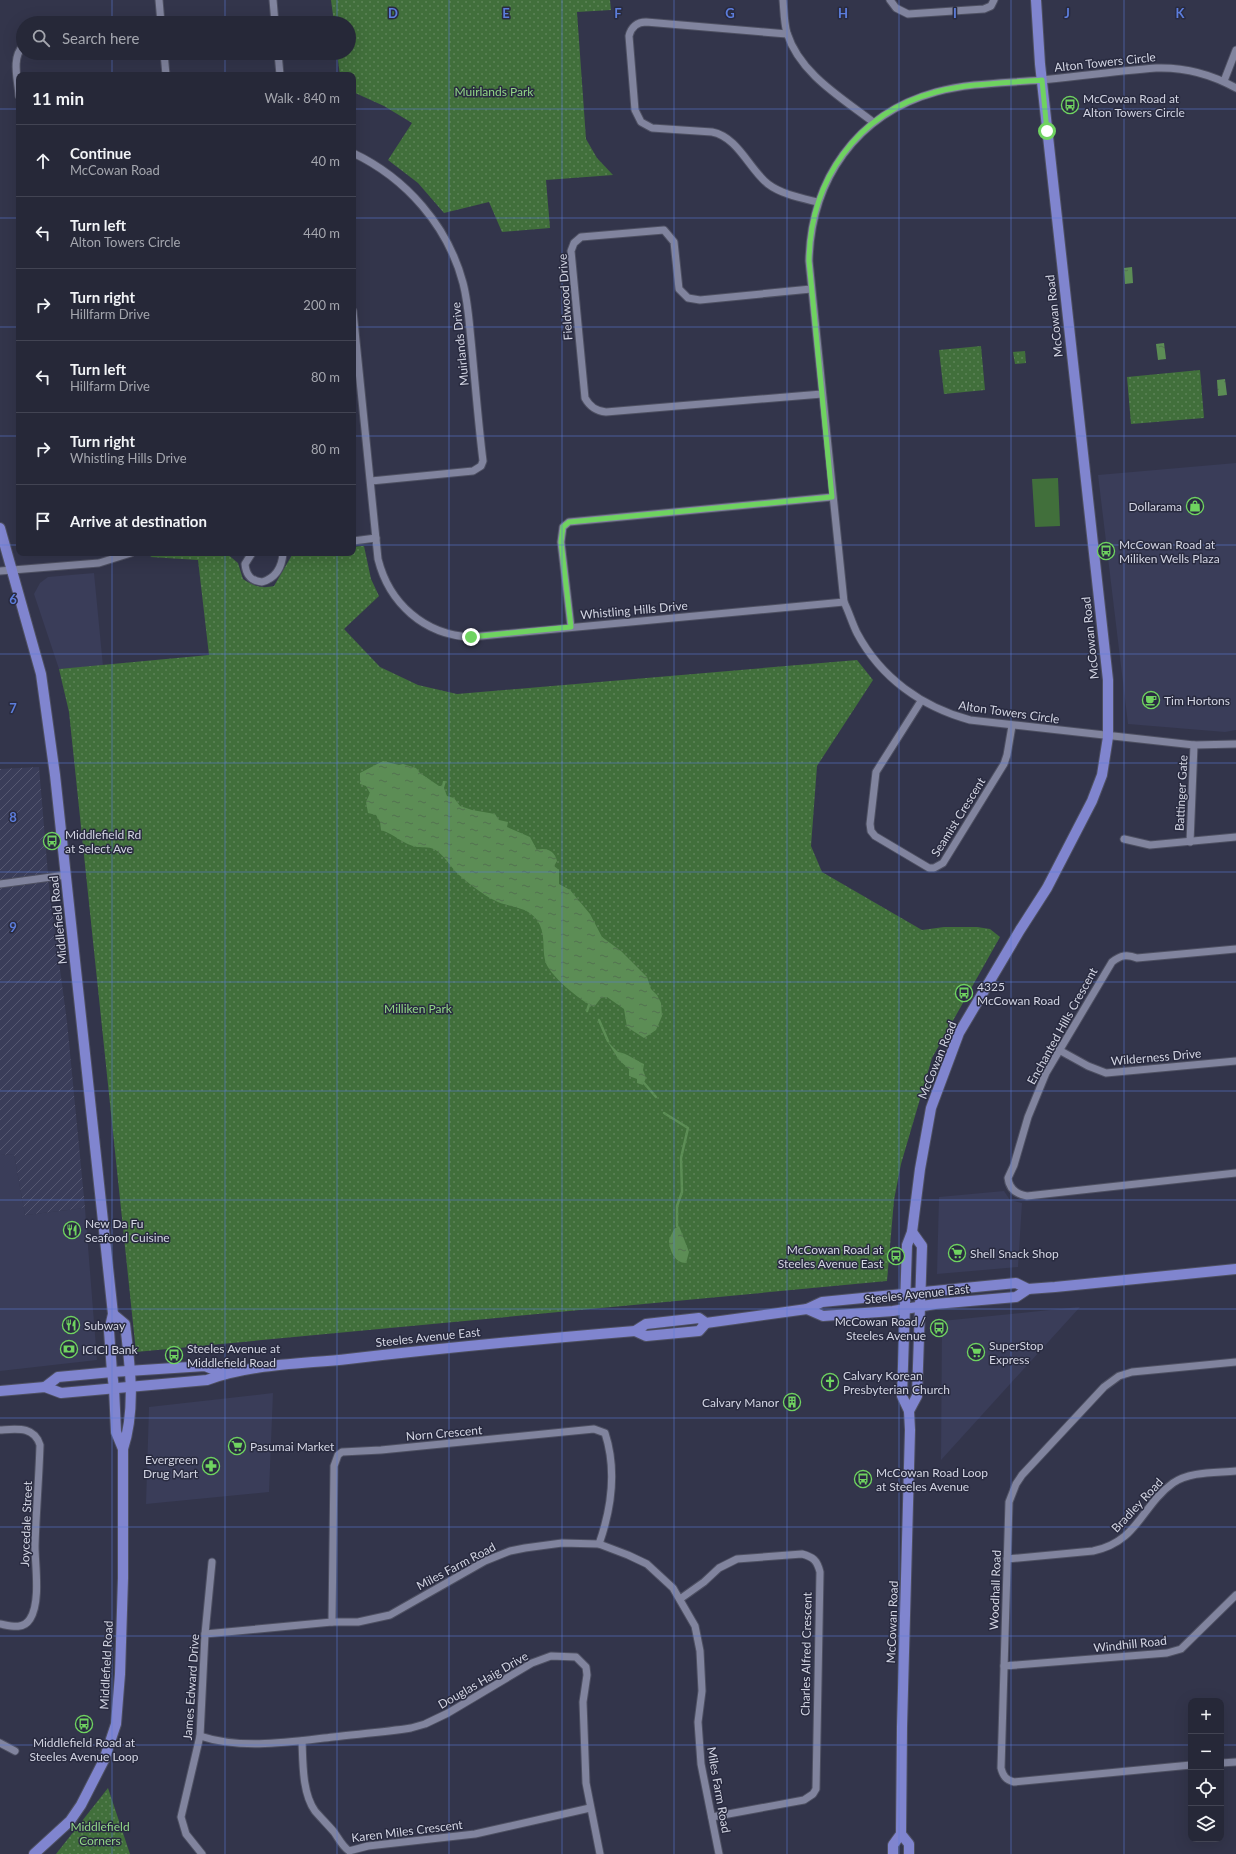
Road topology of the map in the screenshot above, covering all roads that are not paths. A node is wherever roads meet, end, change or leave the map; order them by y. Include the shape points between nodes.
1 (159, 0) edge
2 (273, 0) edge
3 (783, 0) edge
4 (890, 0) edge
5 (994, 0) edge
6 (1036, 0) edge
7 (161, 16) edge
8 (274, 16) edge
9 (788, 34) junction
10 (1236, 50) edge
11 (16, 60) edge
12 (165, 60) edge
13 (279, 60) edge
14 (17, 72) edge
15 (166, 72) edge
16 (280, 72) edge
17 (1042, 80) junction
18 (1224, 81) junction
19 (1236, 88) edge
20 (873, 122) junction
21 (356, 155) edge
22 (817, 202) junction
23 (811, 289) junction
24 (356, 340) edge
25 (822, 394) junction
26 (371, 481) junction
27 (832, 497) junction
28 (0, 528) edge
29 (376, 538) junction
30 (356, 541) edge
31 (121, 556) edge
32 (250, 556) edge
33 (283, 556) edge
34 (12, 570) junction
35 (0, 571) edge
36 (844, 602) junction
37 (571, 627) junction
38 (921, 701) junction
39 (1012, 726) junction
40 (1108, 737) junction
41 (1236, 744) edge
42 (1194, 745) junction
43 (1236, 837) edge
44 (1124, 840) dead end
45 (1190, 842) junction
46 (66, 875) junction
47 (0, 884) edge
48 (1236, 949) edge
49 (1059, 1050) junction
50 (1236, 1061) edge
51 (1236, 1173) edge
52 (912, 1232) junction
53 (1236, 1268) edge
54 (1028, 1289) junction
55 (921, 1293) junction
56 (906, 1294) junction
57 (920, 1307) junction
58 (807, 1309) junction
59 (906, 1309) junction
60 (113, 1314) junction
61 (1236, 1362) edge
62 (130, 1371) junction
63 (112, 1372) junction
64 (224, 1374) junction
65 (44, 1387) junction
66 (130, 1387) junction
67 (114, 1388) junction
68 (0, 1391) edge
69 (909, 1411) junction
70 (0, 1430) edge
71 (123, 1450) junction
72 (1236, 1471) edge
73 (599, 1544) junction
74 (1007, 1559) junction
75 (212, 1562) dead end
76 (1236, 1595) edge
77 (680, 1599) junction
78 (332, 1622) junction
79 (0, 1624) edge
80 (205, 1634) junction
81 (1004, 1666) junction
82 (200, 1736) junction
83 (302, 1741) junction
84 (0, 1743) edge
85 (15, 1751) dead end
86 (1236, 1762) edge
87 (1224, 1763) edge
88 (1188, 1765) edge
89 (590, 1808) junction
90 (712, 1817) junction
91 (901, 1834) junction
92 (34, 1854) edge
93 (202, 1854) edge
94 (600, 1854) edge
95 (719, 1854) edge
96 (893, 1854) edge
97 (909, 1854) edge

1 - 7 street
2 - 8 street
3 - 9 street
4 - 5 street via 896,8 908,14 984,9 991,6
6 - 17 main road, McCowan Road
9 - 20 street via 797,54 813,74
9 - 22 street via 638,23 632,28 629,36 635,110 641,122 652,128 712,132 721,135 730,141 769,185
10 - 18 street
11 - 14 street
12 - 15 street
13 - 16 street
17 - 18 street, Alton Towers Circle via 1165,68 1201,73
17 - 20 street, Alton Towers Circle via 934,93 903,105
17 - 40 main road, McCowan Road via 1108,680
18 - 19 street, Alton Towers Circle
20 - 22 street, Alton Towers Circle via 842,155
21 - 26 street, Muirlands Drive via 387,173 417,200 438,227 456,262 468,310 483,461 481,466 472,471
22 - 23 street, Alton Towers Circle via 809,239
23 - 25 street, Alton Towers Circle
23 - 25 street, Fieldwood Drive via 700,300 688,298 679,289 674,242 664,230 580,237 574,242 571,251 585,398 596,410 606,412
24 - 26 street, Whistling Hills Drive
25 - 27 street, Alton Towers Circle
26 - 29 street, Whistling Hills Drive
27 - 36 street, Alton Towers Circle
27 - 37 street via 569,522 563,527 561,542
28 - 34 main road, Middlefield Road
29 - 30 street
29 - 37 street, Whistling Hills Drive via 381,572 392,594 409,613 434,629 452,635 471,637
31 - 34 street via 99,563
32 - 33 street via 245,564 247,573 251,578 262,582 274,576
34 - 35 street
34 - 46 main road, Middlefield Road via 41,674
36 - 37 street, Whistling Hills Drive
36 - 38 street, Alton Towers Circle via 858,633 876,661 902,687
38 - 39 street, Alton Towers Circle via 951,715
38 - 39 street, Seamist Crescent via 876,772 870,827 875,836 929,868 939,867 943,863 1004,764
39 - 40 street, Alton Towers Circle
40 - 42 street, Alton Towers Circle
40 - 52 main road, McCowan Road via 1102,775 1092,801 1047,888 959,1033 931,1108
41 - 42 street, Alton Towers Circle
42 - 45 street, Battinger Gate
43 - 45 street
44 - 45 street via 1150,845
46 - 47 street
46 - 60 main road, Middlefield Road
48 - 49 street, Enchanted Hills Crescent via 1137,958 1130,955 1118,958 1107,967
49 - 50 street, Wilderness Drive via 1088,1066 1106,1072
49 - 51 street, Enchanted Hills Crescent via 1036,1094 1014,1165 1009,1173 1013,1191 1027,1196
52 - 55 main road, McCowan Road via 922,1246
52 - 56 main road, McCowan Road via 907,1245
53 - 54 main road, Steeles Avenue East
54 - 55 main road, Steeles Avenue East via 1016,1283
54 - 57 main road, Steeles Avenue East via 1016,1297
55 - 56 main road, Steeles Avenue East
55 - 57 main road, McCowan Road
56 - 58 main road, Steeles Avenue East via 822,1302
56 - 59 main road, McCowan Road
57 - 59 main road, Steeles Avenue East
57 - 69 main road, McCowan Road via 917,1396
58 - 59 main road, Steeles Avenue East via 823,1316
58 - 64 main road, Steeles Avenue East via 706,1322 699,1318 646,1324 635,1331 471,1345
59 - 69 main road, McCowan Road via 902,1396
60 - 62 main road, Middlefield Road via 125,1324
60 - 63 main road, Middlefield Road via 109,1331
61 - 74 street, Woodhall Road via 1132,1372 1119,1376 1104,1387 1016,1484 1009,1502
62 - 63 main road, Steeles Avenue East
62 - 64 main road, Steeles Avenue East via 205,1366
62 - 66 main road, Middlefield Road
63 - 65 main road, Steeles Avenue East via 58,1377
63 - 67 main road, Middlefield Road
64 - 66 main road, Steeles Avenue East via 207,1380
65 - 67 main road, Steeles Avenue East via 61,1393
65 - 68 main road, Steeles Avenue East
66 - 67 main road, Steeles Avenue East
66 - 71 main road, Middlefield Road via 129,1431
67 - 71 main road, Middlefield Road via 116,1432
69 - 91 main road, McCowan Road
70 - 79 street, Joycedale Street via 29,1430 38,1438 40,1445 35,1602 32,1615 25,1624 20,1627
71 - 92 main road, Middlefield Road via 123,1578 116,1724 104,1760 70,1821
72 - 74 street, Bradley Road via 1196,1475 1173,1483 1120,1541 1106,1548
73 - 77 street, Miles Farm Road via 647,1564 673,1588
73 - 78 street, Miles Farm Road via 562,1543 510,1551 473,1567 390,1615 358,1622
73 - 78 street, Norn Crescent via 609,1511 612,1487 610,1447 605,1433 594,1429 342,1452 334,1466
74 - 81 street, Woodhall Road
75 - 80 street, James Edward Drive
76 - 81 street, Windhill Road via 1181,1648 1167,1653
77 - 90 street, Miles Farm Road via 695,1626 699,1644 702,1691 698,1722 700,1752
77 - 90 street, Charles Alfred Crescent via 719,1568 737,1559 802,1554 812,1557 820,1572 816,1789 804,1800
78 - 80 street, Miles Farm Road
80 - 82 street, James Edward Drive
81 - 88 street, Woodhall Road via 1001,1768 1008,1780 1014,1782
82 - 83 street, Douglas Haig Drive via 214,1741 234,1743
82 - 93 street, James Edward Drive via 181,1817 186,1834
83 - 89 street, Karen Miles Crescent via 303,1766 314,1810 349,1851 368,1846 475,1834
83 - 89 street, Douglas Haig Drive via 398,1730 425,1724 532,1663 552,1656 576,1656 586,1667 587,1675 583,1702 586,1784
84 - 85 street
86 - 87 street
89 - 94 street, Douglas Haig Drive
90 - 95 street, Miles Farm Road
91 - 96 main road, McCowan Road via 893,1845
91 - 97 main road, McCowan Road via 909,1844

